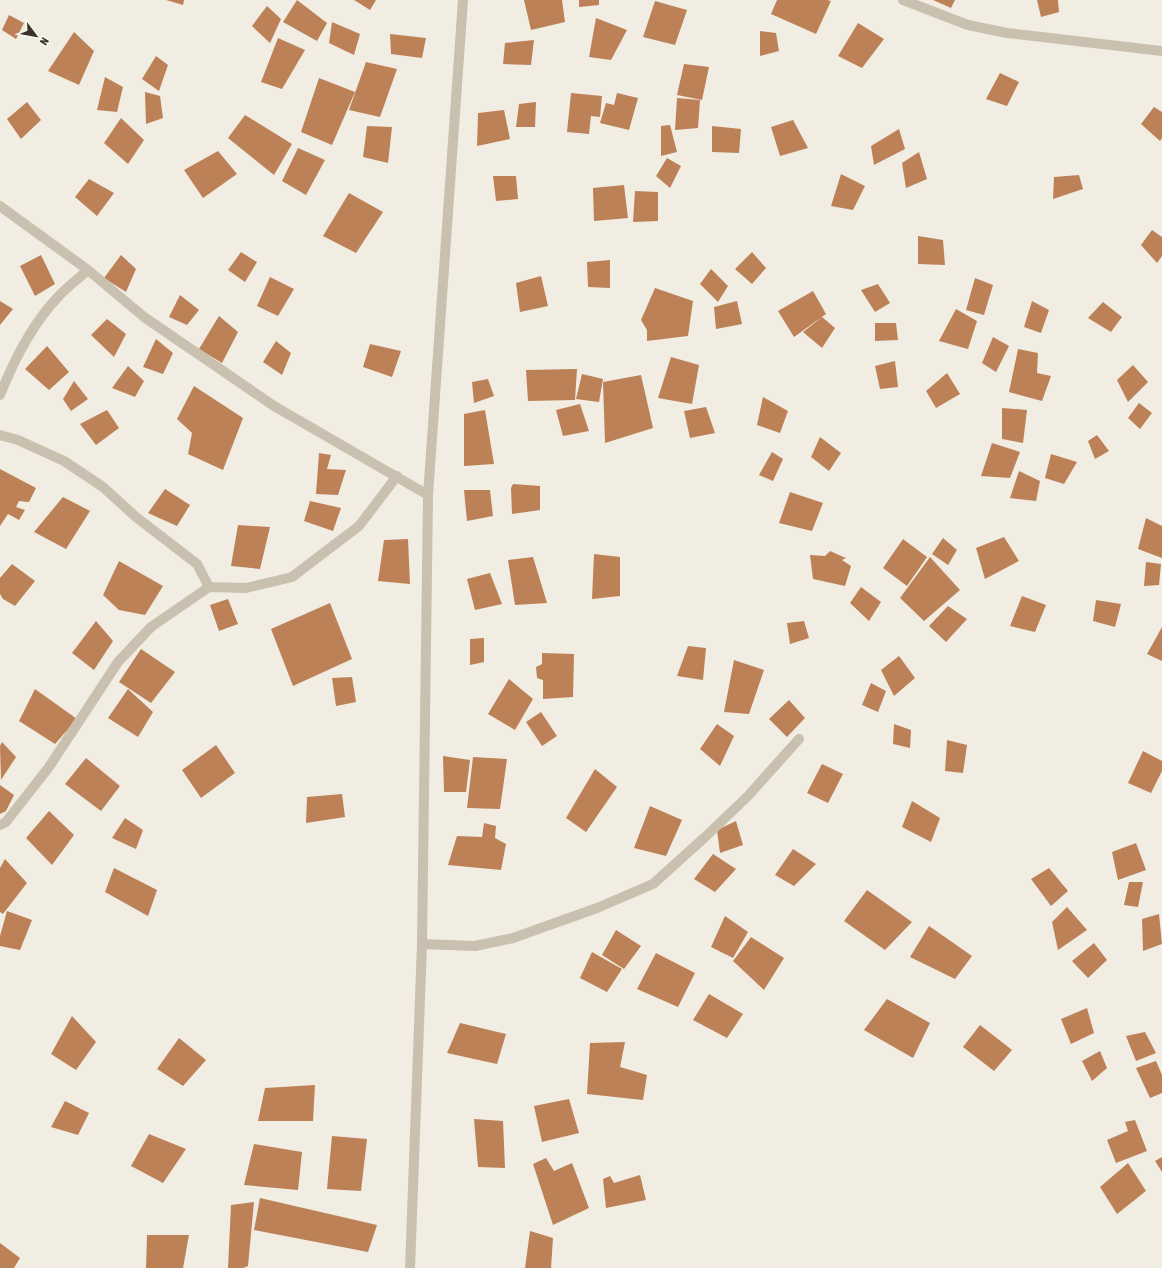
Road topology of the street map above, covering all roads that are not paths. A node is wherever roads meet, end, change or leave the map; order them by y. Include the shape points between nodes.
1 (463, 0) edge
2 (903, 0) edge
3 (1162, 51) edge
4 (0, 206) edge
5 (88, 270) junction
6 (0, 395) edge
7 (0, 436) edge
8 (397, 476) junction
9 (428, 495) junction
10 (209, 587) junction
11 (799, 739) dead end
12 (0, 825) edge
13 (422, 944) junction
14 (410, 1268) edge

1 - 9 street
2 - 3 street via 968,25 1008,33
4 - 5 street
5 - 6 street via 58,297 27,338
5 - 8 street via 144,317 274,406
7 - 10 street via 18,440 64,460 103,486 136,517 197,564
8 - 9 street
8 - 10 street via 359,526 292,577 246,588
9 - 13 street
10 - 12 street via 151,627 118,662 49,767 6,822
11 - 13 street via 743,801 653,884 597,908 513,938 475,946
13 - 14 street

